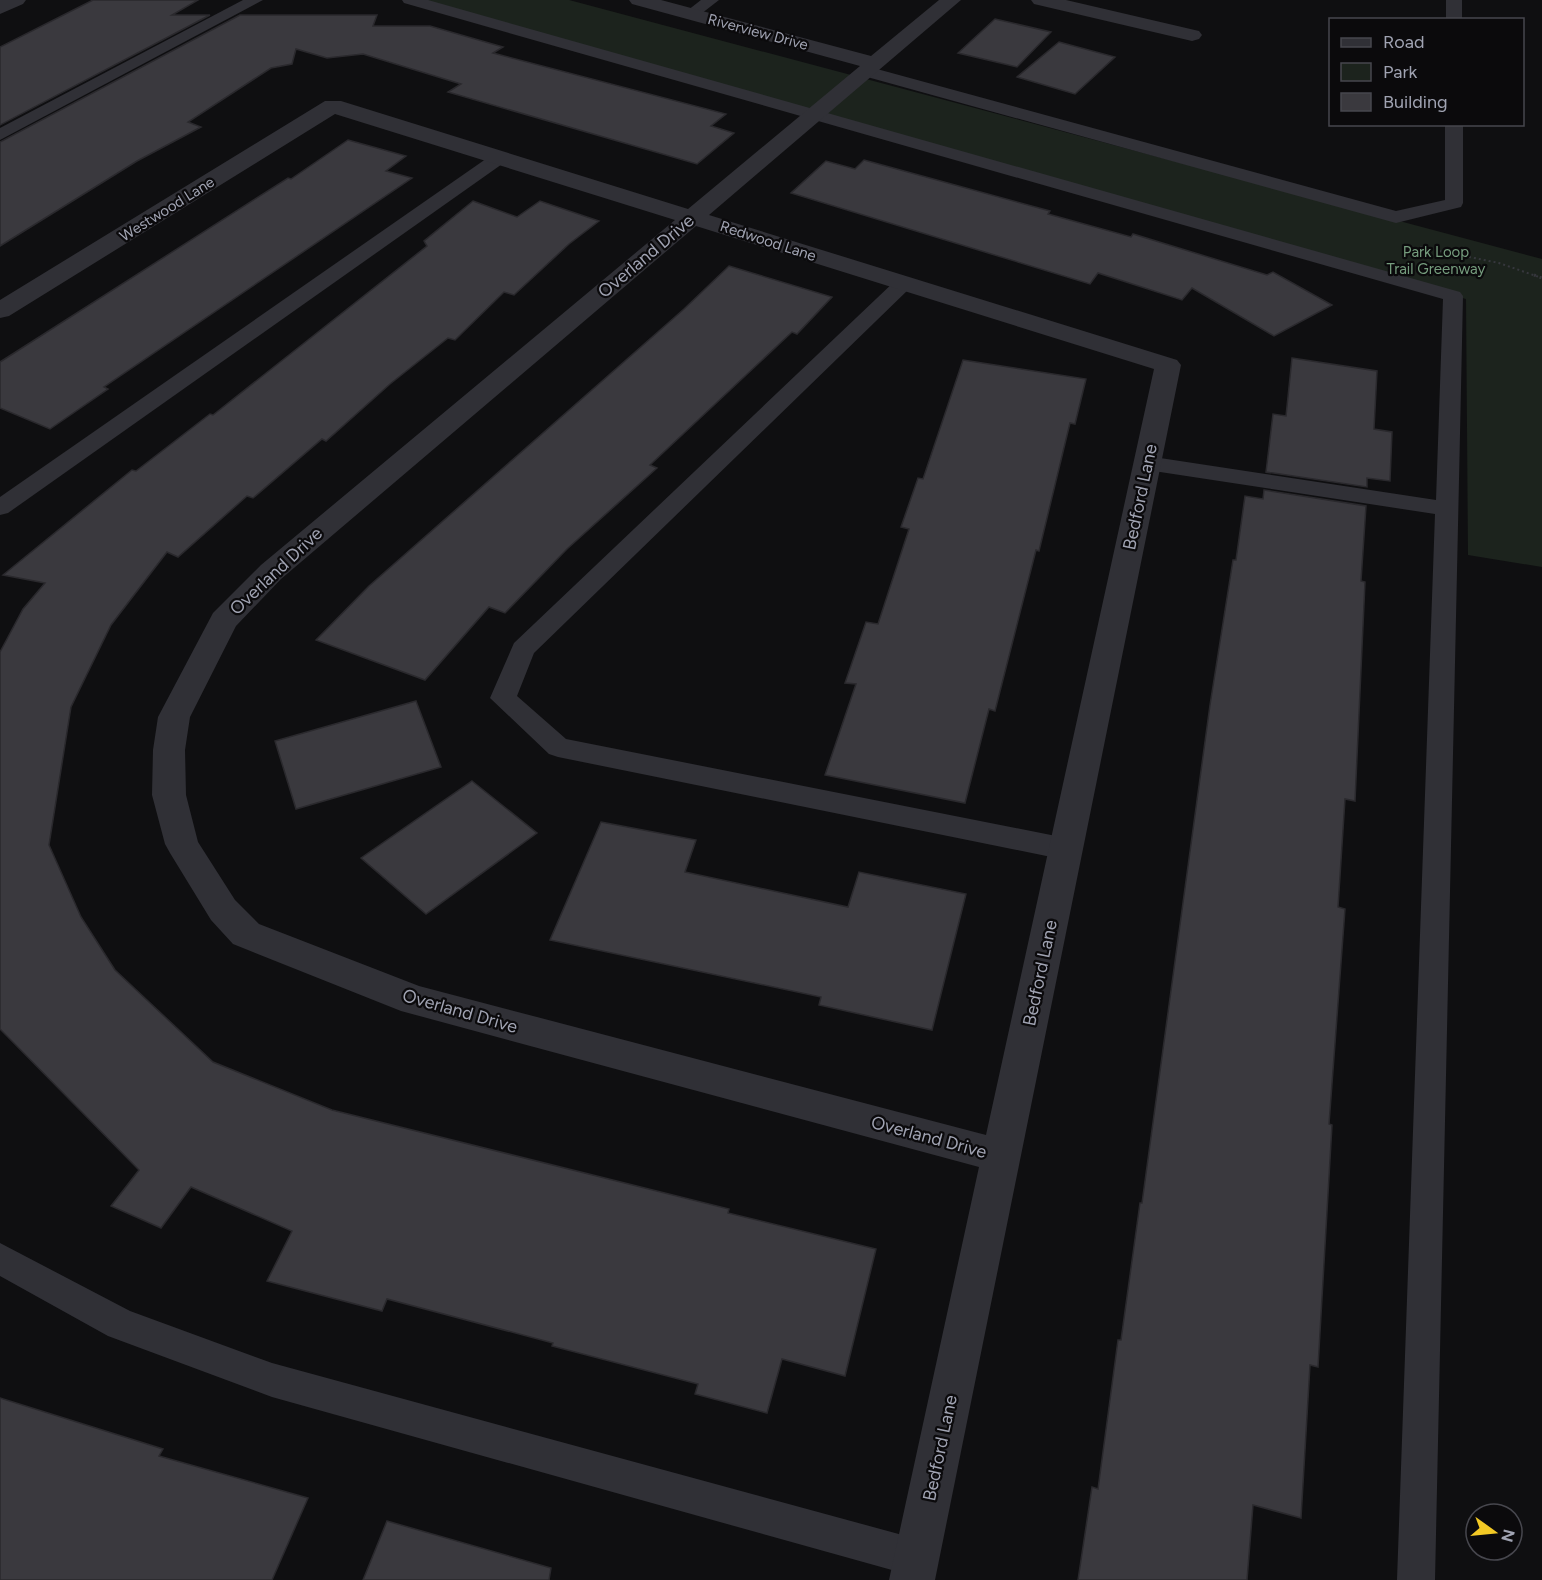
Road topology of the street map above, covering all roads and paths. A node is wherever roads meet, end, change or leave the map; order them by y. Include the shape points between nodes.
1 (16, 0) edge
2 (255, 0) edge
3 (410, 0) edge
4 (639, 0) edge
5 (711, 0) edge
6 (951, 0) edge
7 (1041, 0) edge
8 (1454, 0) edge
9 (0, 8) edge
10 (691, 14) junction
11 (1454, 18) edge
12 (1192, 35) dead end
13 (871, 67) junction
14 (333, 106) joint
15 (815, 114) junction
16 (1454, 126) edge
17 (0, 135) edge
18 (499, 158) junction
19 (693, 217) junction
20 (1464, 257) dead end
21 (1542, 278) edge
22 (903, 284) junction
23 (0, 311) edge
24 (1168, 365) joint
25 (1148, 463) junction
26 (0, 507) edge
27 (1447, 509) junction
28 (1066, 849) junction
29 (1002, 1156) junction
30 (0, 1259) edge
31 (914, 1569) edge
32 (1416, 1580) edge

1 - 9 street
2 - 17 lane
3 - 15 lane
4 - 10 street, Riverview Drive
5 - 10 lane
6 - 13 street, Overland Drive
7 - 12 street
8 - 11 lane
10 - 13 street, Riverview Drive
13 - 15 street, Overland Drive
13 - 16 lane via 1396,217 1454,203
14 - 18 street, Redwood Lane
14 - 23 street, Westwood Lane
15 - 19 street, Overland Drive
15 - 27 lane via 1453,296
18 - 19 street, Redwood Lane
18 - 26 lane
19 - 22 street, Redwood Lane
19 - 29 street, Overland Drive via 271,572 224,620 174,717 169,795 182,844 223,910 246,934 414,1000
20 - 21 path via 1499,263
22 - 24 street, Redwood Lane
22 - 28 lane via 522,649 503,698 558,747
24 - 25 street, Bedford Lane
25 - 27 lane
25 - 28 street, Bedford Lane
27 - 32 lane
28 - 29 street, Bedford Lane
29 - 31 street, Bedford Lane
30 - 31 lane via 120,1324 272,1380

